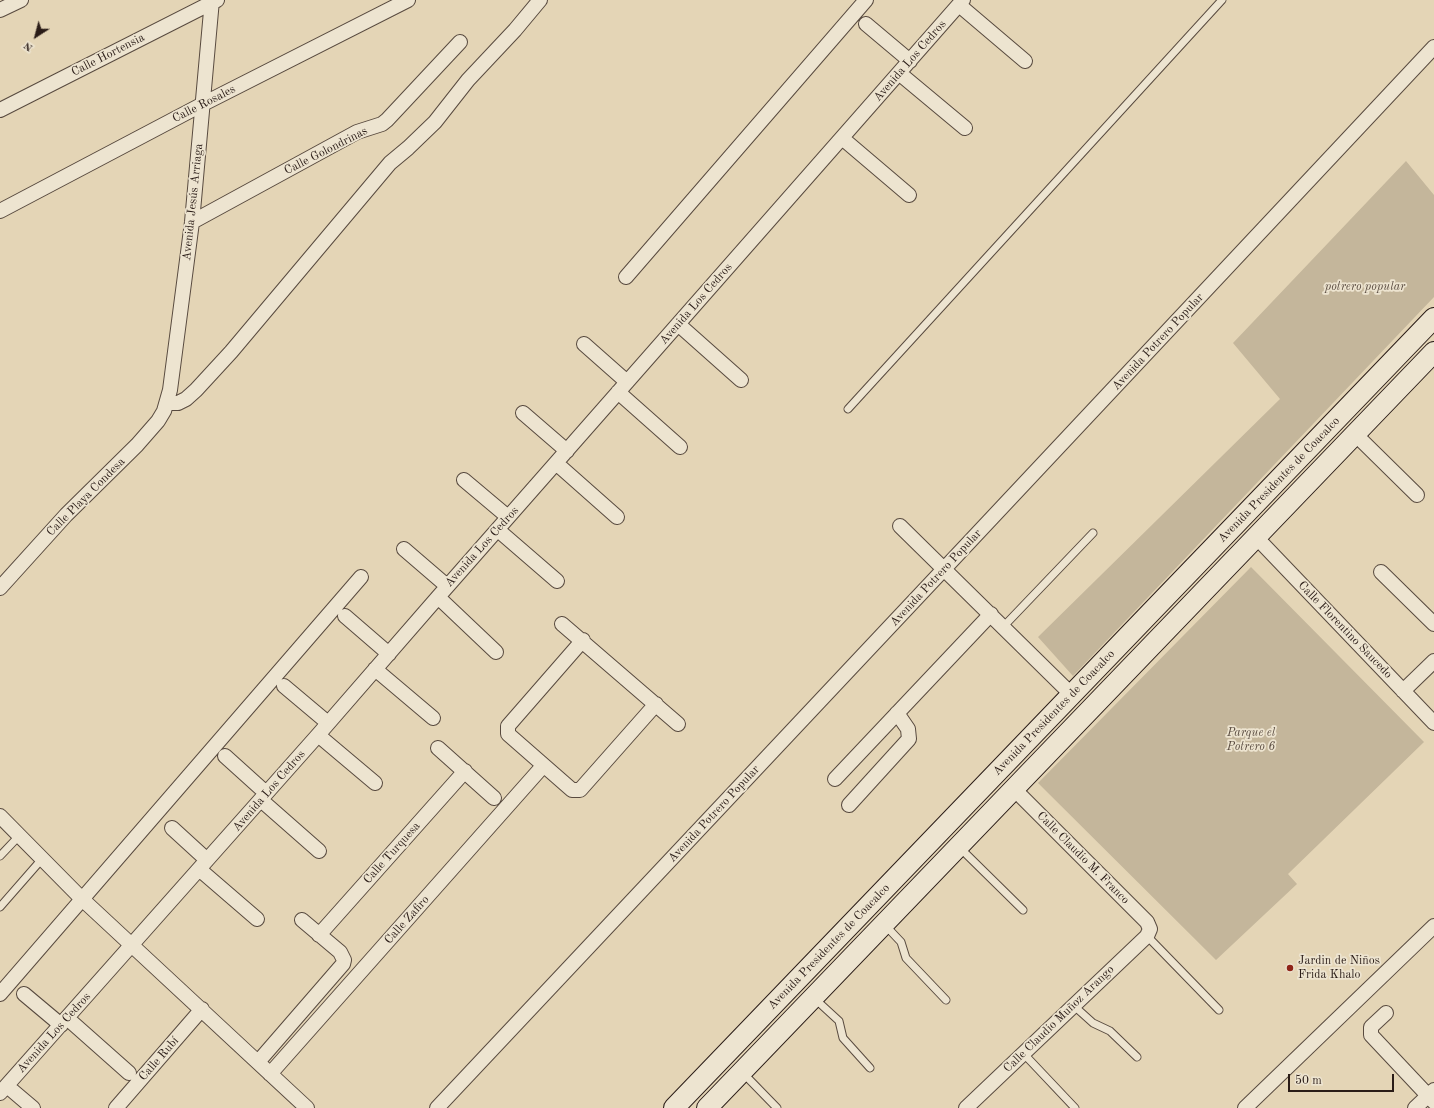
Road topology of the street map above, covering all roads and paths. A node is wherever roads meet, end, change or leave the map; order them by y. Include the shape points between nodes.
1 (20, 0) edge
2 (408, 0) edge
3 (540, 0) edge
4 (866, 0) edge
5 (1222, 0) edge
6 (214, 1) edge
7 (961, 2) edge
8 (0, 10) edge
9 (866, 24) dead end
10 (460, 42) dead end
11 (1434, 47) edge
12 (910, 61) junction
13 (1025, 61) dead end
14 (899, 73) junction
15 (203, 104) junction
16 (0, 110) edge
17 (965, 128) dead end
18 (842, 138) junction
19 (909, 195) dead end
20 (0, 211) edge
21 (192, 222) junction
22 (626, 277) dead end
23 (1434, 318) edge
24 (678, 324) junction
25 (584, 344) dead end
26 (1434, 352) edge
27 (741, 380) dead end
28 (1370, 384) junction
29 (623, 387) junction
30 (1388, 400) junction
31 (167, 402) junction
32 (848, 408) dead end
33 (523, 413) dead end
34 (1355, 434) junction
35 (680, 447) dead end
36 (567, 451) junction
37 (556, 463) junction
38 (464, 480) dead end
39 (1417, 495) dead end
40 (617, 517) dead end
41 (508, 518) junction
42 (900, 526) dead end
43 (498, 530) junction
44 (1093, 534) dead end
45 (1256, 537) junction
46 (404, 549) dead end
47 (944, 569) junction
48 (1381, 572) dead end
49 (361, 577) dead end
50 (557, 581) dead end
51 (447, 586) junction
52 (0, 588) edge
53 (438, 597) junction
54 (991, 614) junction
55 (345, 616) dead end
56 (562, 624) dead end
57 (1434, 624) edge
58 (1003, 627) junction
59 (1130, 634) junction
60 (583, 640) junction
61 (1147, 650) junction
62 (496, 652) dead end
63 (389, 654) junction
64 (1434, 661) edge
65 (375, 669) junction
66 (284, 686) dead end
67 (1403, 691) junction
68 (1072, 695) junction
69 (656, 704) junction
70 (897, 713) junction
71 (433, 718) dead end
72 (328, 723) junction
73 (1434, 723) edge
74 (678, 724) dead end
75 (318, 735) junction
76 (438, 748) dead end
77 (225, 756) dead end
78 (543, 766) junction
79 (464, 771) junction
80 (835, 779) dead end
81 (375, 783) dead end
82 (1014, 789) junction
83 (264, 796) junction
84 (494, 798) dead end
85 (850, 805) dead end
86 (0, 816) edge
87 (172, 828) dead end
88 (19, 836) junction
89 (958, 847) junction
90 (319, 851) dead end
91 (0, 856) edge
92 (42, 859) junction
93 (203, 865) junction
94 (82, 899) junction
95 (0, 907) edge
96 (1023, 910) dead end
97 (257, 919) dead end
98 (302, 920) dead end
99 (884, 924) junction
100 (1434, 926) edge
101 (1148, 933) junction
102 (319, 935) junction
103 (133, 945) junction
104 (0, 994) edge
105 (24, 994) dead end
106 (814, 997) junction
107 (946, 1000) dead end
108 (1073, 1004) junction
109 (202, 1010) junction
110 (1219, 1010) dead end
111 (1386, 1013) dead end
112 (64, 1022) junction
113 (1023, 1053) junction
114 (1138, 1057) dead end
115 (258, 1062) junction
116 (870, 1068) dead end
117 (742, 1072) junction
118 (129, 1073) dead end
119 (270, 1074) junction
120 (2, 1091) edge
121 (1432, 1096) edge
122 (968, 1107) edge
123 (33, 1108) edge
124 (116, 1108) edge
125 (307, 1108) edge
126 (437, 1108) edge
127 (674, 1108) edge
128 (708, 1108) edge
129 (777, 1108) edge
130 (1075, 1108) edge
131 (1245, 1108) edge
132 (1415, 1108) edge

1 - 8 street
2 - 15 street, Calle Rosales
3 - 31 street via 468,80 435,122 390,163 196,390 186,400 178,403
4 - 22 street
5 - 32 lane
6 - 15 street, Avenida Jesús Arriaga
6 - 16 street, Calle Hortensia
7 - 12 street, Avenida Los Cedros
7 - 13 street
9 - 12 street
10 - 21 street, Calle Golondrinas via 385,122 357,132
11 - 47 street, Avenida Potrero Popular
12 - 14 street, Avenida Los Cedros
14 - 17 street
14 - 18 street, Avenida Los Cedros
15 - 20 street, Calle Rosales
15 - 21 street, Avenida Jesús Arriaga
18 - 19 street
18 - 24 street, Avenida Los Cedros
21 - 31 street, Avenida Jesús Arriaga
23 - 28 street, Avenida Presidentes de Coacalco
24 - 27 street
24 - 29 street, Avenida Los Cedros
25 - 29 street
26 - 30 street, Avenida Presidentes de Coacalco
28 - 30 street
28 - 59 street, Avenida Presidentes de Coacalco
29 - 35 street
29 - 36 street, Avenida Los Cedros
30 - 34 street, Avenida Presidentes de Coacalco
31 - 52 street, Calle Playa Condesa via 158,421 137,445 66,515
33 - 36 street
34 - 39 street
34 - 45 street, Avenida Presidentes de Coacalco
36 - 37 street, Avenida Los Cedros
37 - 40 street
37 - 41 street, Avenida Los Cedros
38 - 41 street
41 - 43 street, Avenida Los Cedros
42 - 47 street
43 - 50 street
43 - 51 street, Avenida Los Cedros
44 - 58 lane
45 - 61 street, Avenida Presidentes de Coacalco
45 - 67 street, Calle Florentino Saucedo
46 - 51 street
47 - 54 street
47 - 126 street, Avenida Potrero Popular
48 - 57 street
49 - 94 street
51 - 53 street, Avenida Los Cedros
53 - 62 street
53 - 63 street, Avenida Los Cedros
54 - 58 street
54 - 70 street
55 - 63 street
56 - 60 street
58 - 68 street
59 - 61 street
59 - 68 street, Avenida Presidentes de Coacalco
60 - 69 street
60 - 78 street via 508,726 508,734
61 - 82 street, Avenida Presidentes de Coacalco
63 - 65 street, Avenida Los Cedros
64 - 67 street
65 - 71 street
65 - 72 street, Avenida Los Cedros
66 - 72 street
67 - 73 street, Calle Florentino Saucedo
68 - 127 street, Avenida Presidentes de Coacalco
69 - 74 street
69 - 78 street via 580,790 572,790
70 - 80 street
70 - 85 street via 908,729 909,739
72 - 75 street, Avenida Los Cedros
75 - 81 street
75 - 83 street, Avenida Los Cedros
76 - 79 street
77 - 83 street
78 - 119 street, Calle Zafiro
79 - 84 street
79 - 102 street, Calle Turquesa
82 - 89 street, Avenida Presidentes de Coacalco
82 - 101 street, Calle Claudio M. Franco via 1147,922
83 - 90 street
83 - 93 street, Avenida Los Cedros
86 - 88 street
87 - 93 street
88 - 91 lane
88 - 92 street
89 - 96 lane
89 - 99 street, Avenida Presidentes de Coacalco
92 - 94 street
92 - 95 lane
93 - 97 street
93 - 103 street, Avenida Los Cedros
94 - 103 street
94 - 104 street
98 - 102 street
99 - 106 street, Avenida Presidentes de Coacalco
99 - 107 lane via 901,942 906,958
100 - 131 street
101 - 108 street, Calle Claudio Muñoz Arango
101 - 110 lane
102 - 115 street via 340,952 343,964
103 - 109 street
103 - 112 street, Avenida Los Cedros
105 - 112 street
106 - 116 lane via 839,1020 843,1038
106 - 117 street, Avenida Presidentes de Coacalco
108 - 113 street, Calle Claudio Muñoz Arango
108 - 114 lane via 1093,1023 1110,1030
109 - 115 street
109 - 124 street, Calle Rubí
111 - 121 street via 1372,1027 1371,1035
112 - 118 street
112 - 120 street, Avenida Los Cedros
113 - 122 street, Calle Claudio Muñoz Arango
113 - 130 lane
115 - 119 street
117 - 128 street, Avenida Presidentes de Coacalco
117 - 129 lane
119 - 125 street
120 - 123 street
121 - 132 street

